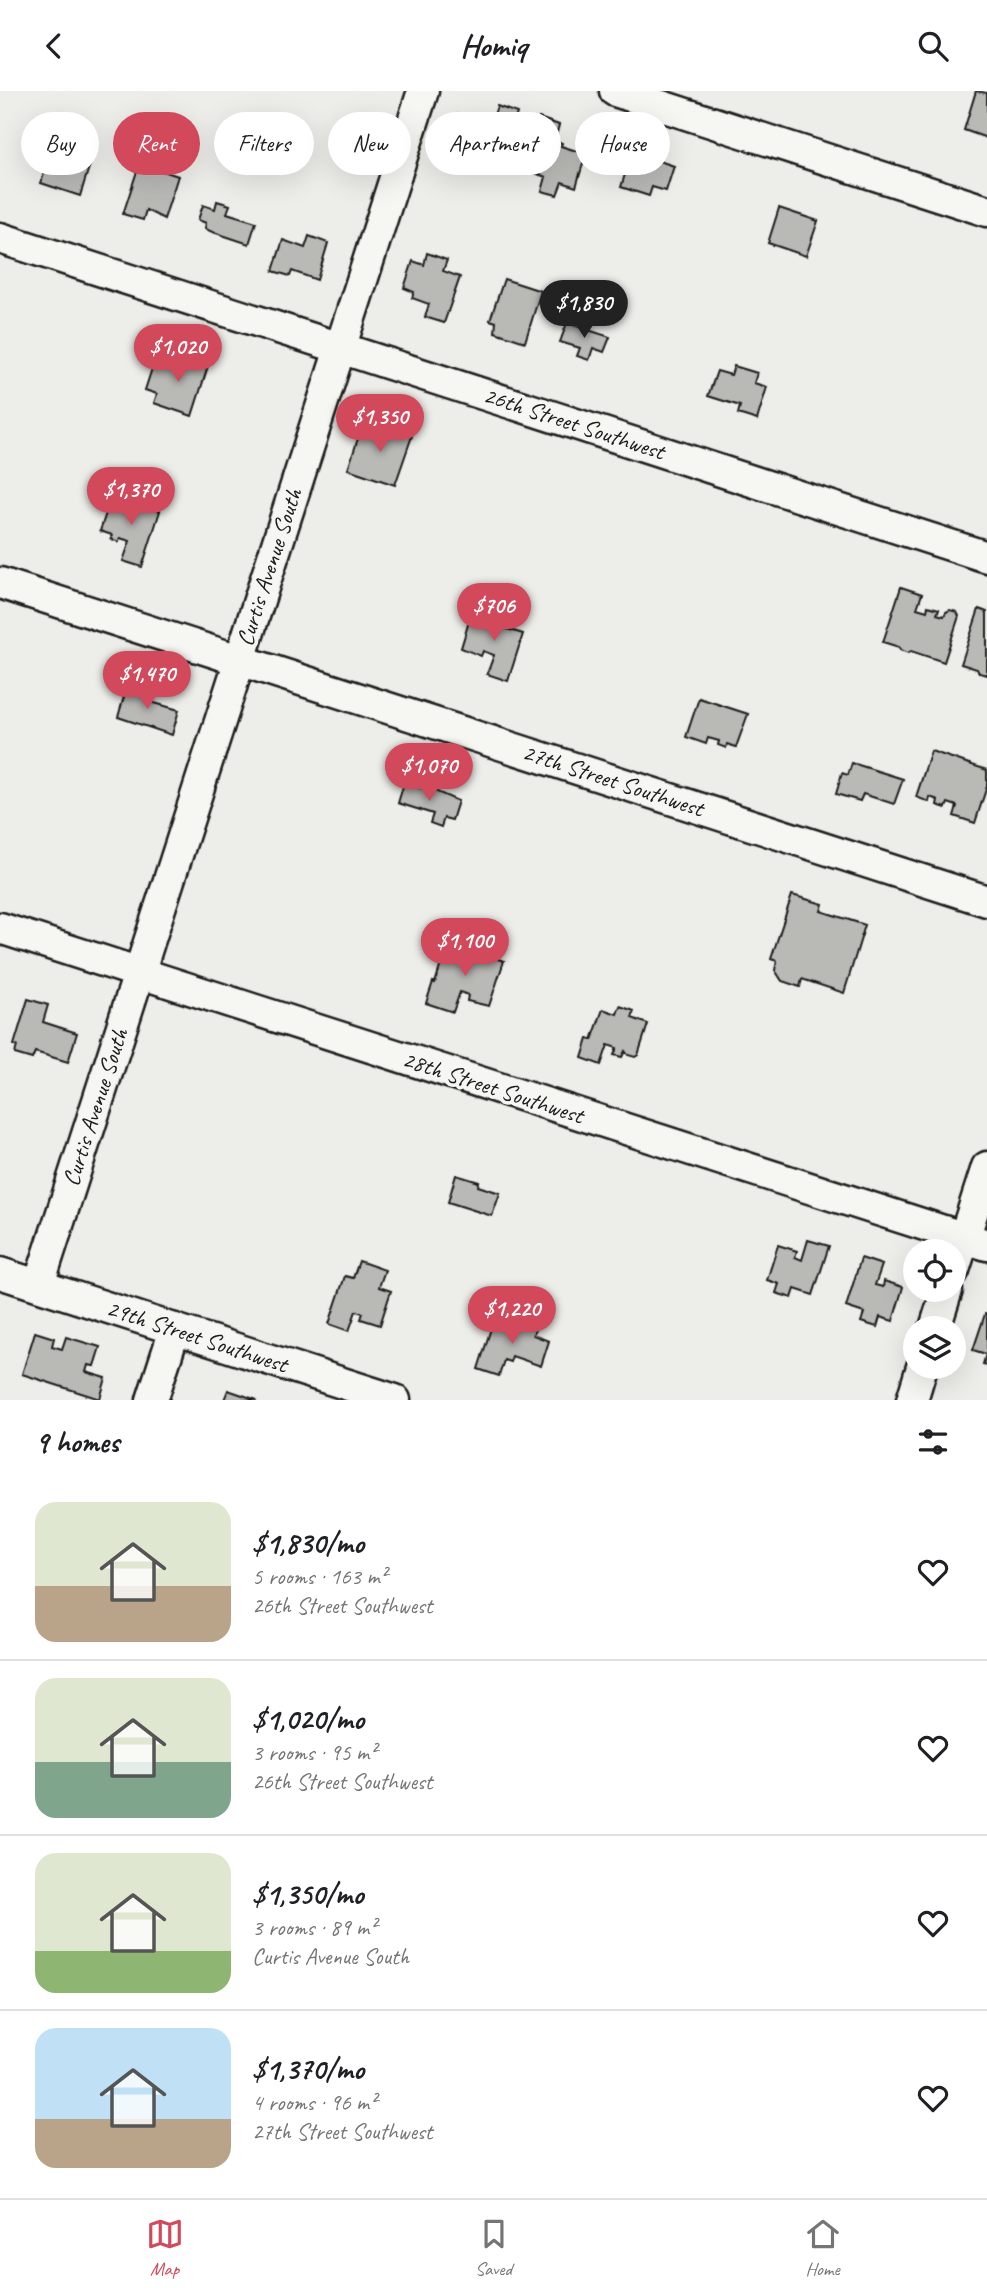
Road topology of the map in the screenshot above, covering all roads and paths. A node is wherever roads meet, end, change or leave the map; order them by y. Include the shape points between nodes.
1 (423, 91) edge
2 (615, 91) edge
3 (987, 211) edge
4 (0, 238) edge
5 (339, 348) junction
6 (987, 557) edge
7 (0, 583) edge
8 (239, 660) junction
9 (987, 901) edge
10 (0, 928) edge
11 (138, 973) junction
12 (987, 1167) edge
13 (976, 1241) edge
14 (0, 1273) edge
15 (39, 1284) junction
16 (174, 1329) junction
17 (918, 1379) edge
18 (152, 1400) edge
19 (395, 1400) edge
20 (912, 1400) edge

1 - 5 street, Curtis Avenue South
2 - 3 street
4 - 5 street, 26th Street Southwest
5 - 6 street, 26th Street Southwest
5 - 8 street, Curtis Avenue South
7 - 8 street, 27th Street Southwest
8 - 9 street, 27th Street Southwest
8 - 11 street, Curtis Avenue South
10 - 11 street, 28th Street Southwest
11 - 13 street, 28th Street Southwest
11 - 15 street, Curtis Avenue South
12 - 13 street
14 - 15 street, 29th Street Southwest
15 - 16 street, 29th Street Southwest
16 - 18 street
16 - 19 street, 29th Street Southwest
17 - 20 street

